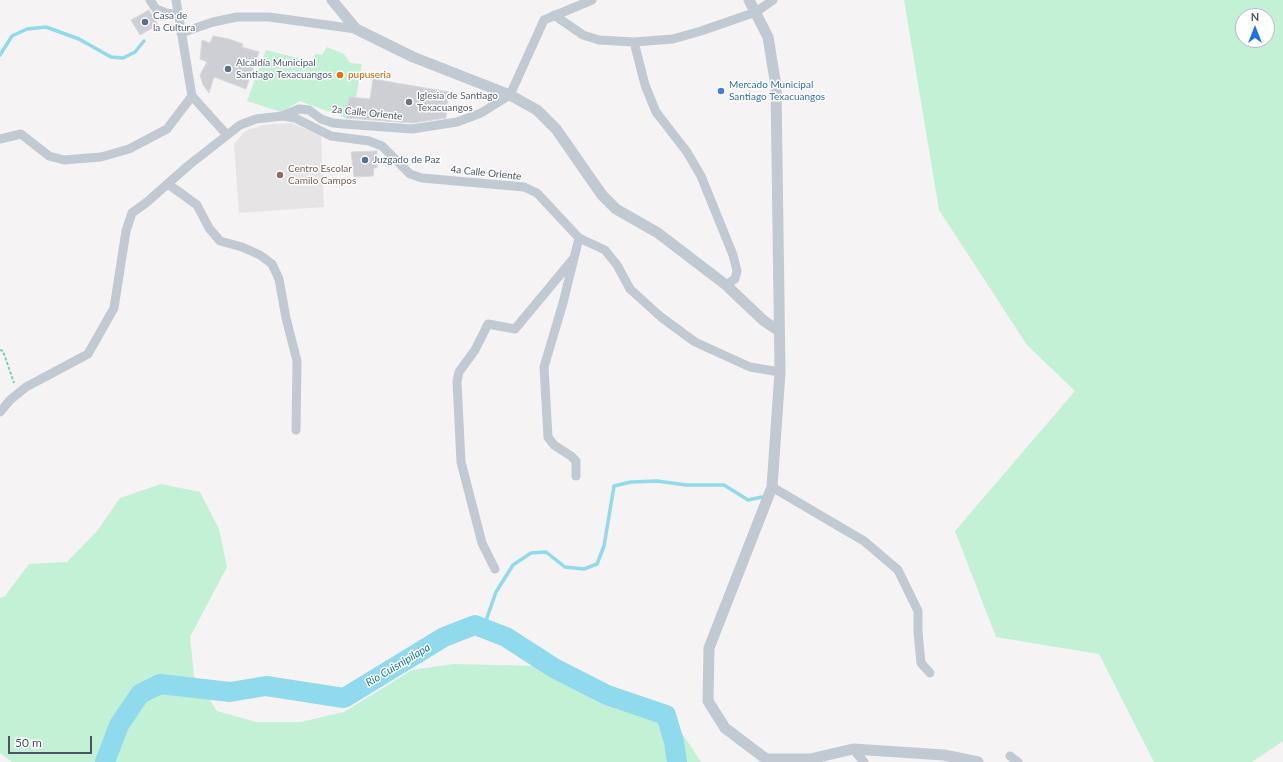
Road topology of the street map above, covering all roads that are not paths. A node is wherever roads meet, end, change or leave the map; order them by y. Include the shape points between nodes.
1 (150, 0) edge
2 (176, 0) edge
3 (332, 0) edge
4 (592, 0) edge
5 (749, 0) edge
6 (773, 0) edge
7 (756, 12) junction
8 (178, 15) junction
9 (554, 15) junction
10 (356, 29) junction
11 (181, 33) junction
12 (634, 42) junction
13 (510, 95) junction
14 (192, 96) junction
15 (282, 116) junction
16 (227, 135) junction
17 (0, 139) edge
18 (168, 184) junction
19 (579, 238) junction
20 (574, 258) junction
21 (726, 285) junction
22 (779, 331) junction
23 (780, 372) junction
24 (4, 401) edge
25 (0, 412) edge
26 (296, 430) dead end
27 (576, 476) dead end
28 (772, 487) junction
29 (495, 570) dead end
30 (930, 674) dead end
31 (853, 749) junction
32 (1010, 756) dead end
33 (864, 762) edge
34 (978, 762) edge
35 (1018, 762) edge

1 - 8 street via 156,8
2 - 8 street
3 - 10 street
4 - 9 street
5 - 7 street
6 - 7 street
7 - 12 street via 673,39
7 - 22 street via 768,37 776,86
8 - 11 street
9 - 12 street via 583,35 599,40
9 - 13 street via 544,20 538,30
10 - 11 street via 269,17 237,17
10 - 13 street via 413,57
11 - 14 street
12 - 21 street via 645,85 656,112 687,152 701,176 733,255 737,271 735,279
13 - 15 street, 2a Calle Oriente via 480,113 457,122 426,128 333,123 309,110 299,109
13 - 21 street via 537,110 556,129 602,194 616,209 658,233
14 - 16 street
14 - 17 street via 167,129 129,150 101,157 64,160 49,156 21,134
15 - 16 street, 2a Calle Oriente via 256,119 240,125
15 - 19 street, 4a Calle Oriente via 295,118 331,136 369,141 382,146 410,174 422,178 524,187 537,193
16 - 18 street, 2a Calle Oriente
18 - 24 street, 2a Calle Oriente via 132,213 126,231 114,308 88,354
18 - 26 street via 196,206 220,241 242,247 272,264 279,278 297,361
19 - 20 street
19 - 23 street, 4a Calle Oriente via 604,250 617,265 630,288 695,342 750,367
20 - 27 street via 544,367 544,389 548,437 554,445 576,461
20 - 29 street via 515,329 488,324 475,350 459,372 457,382 461,462 482,543
21 - 22 street via 764,321
22 - 23 street
23 - 28 street
24 - 25 street, 2a Calle Oriente
28 - 30 street via 864,541 898,570 918,611 921,663
28 - 31 street via 709,648 708,701 725,728 766,759 810,759
31 - 33 street
31 - 34 street via 944,754
32 - 35 street

